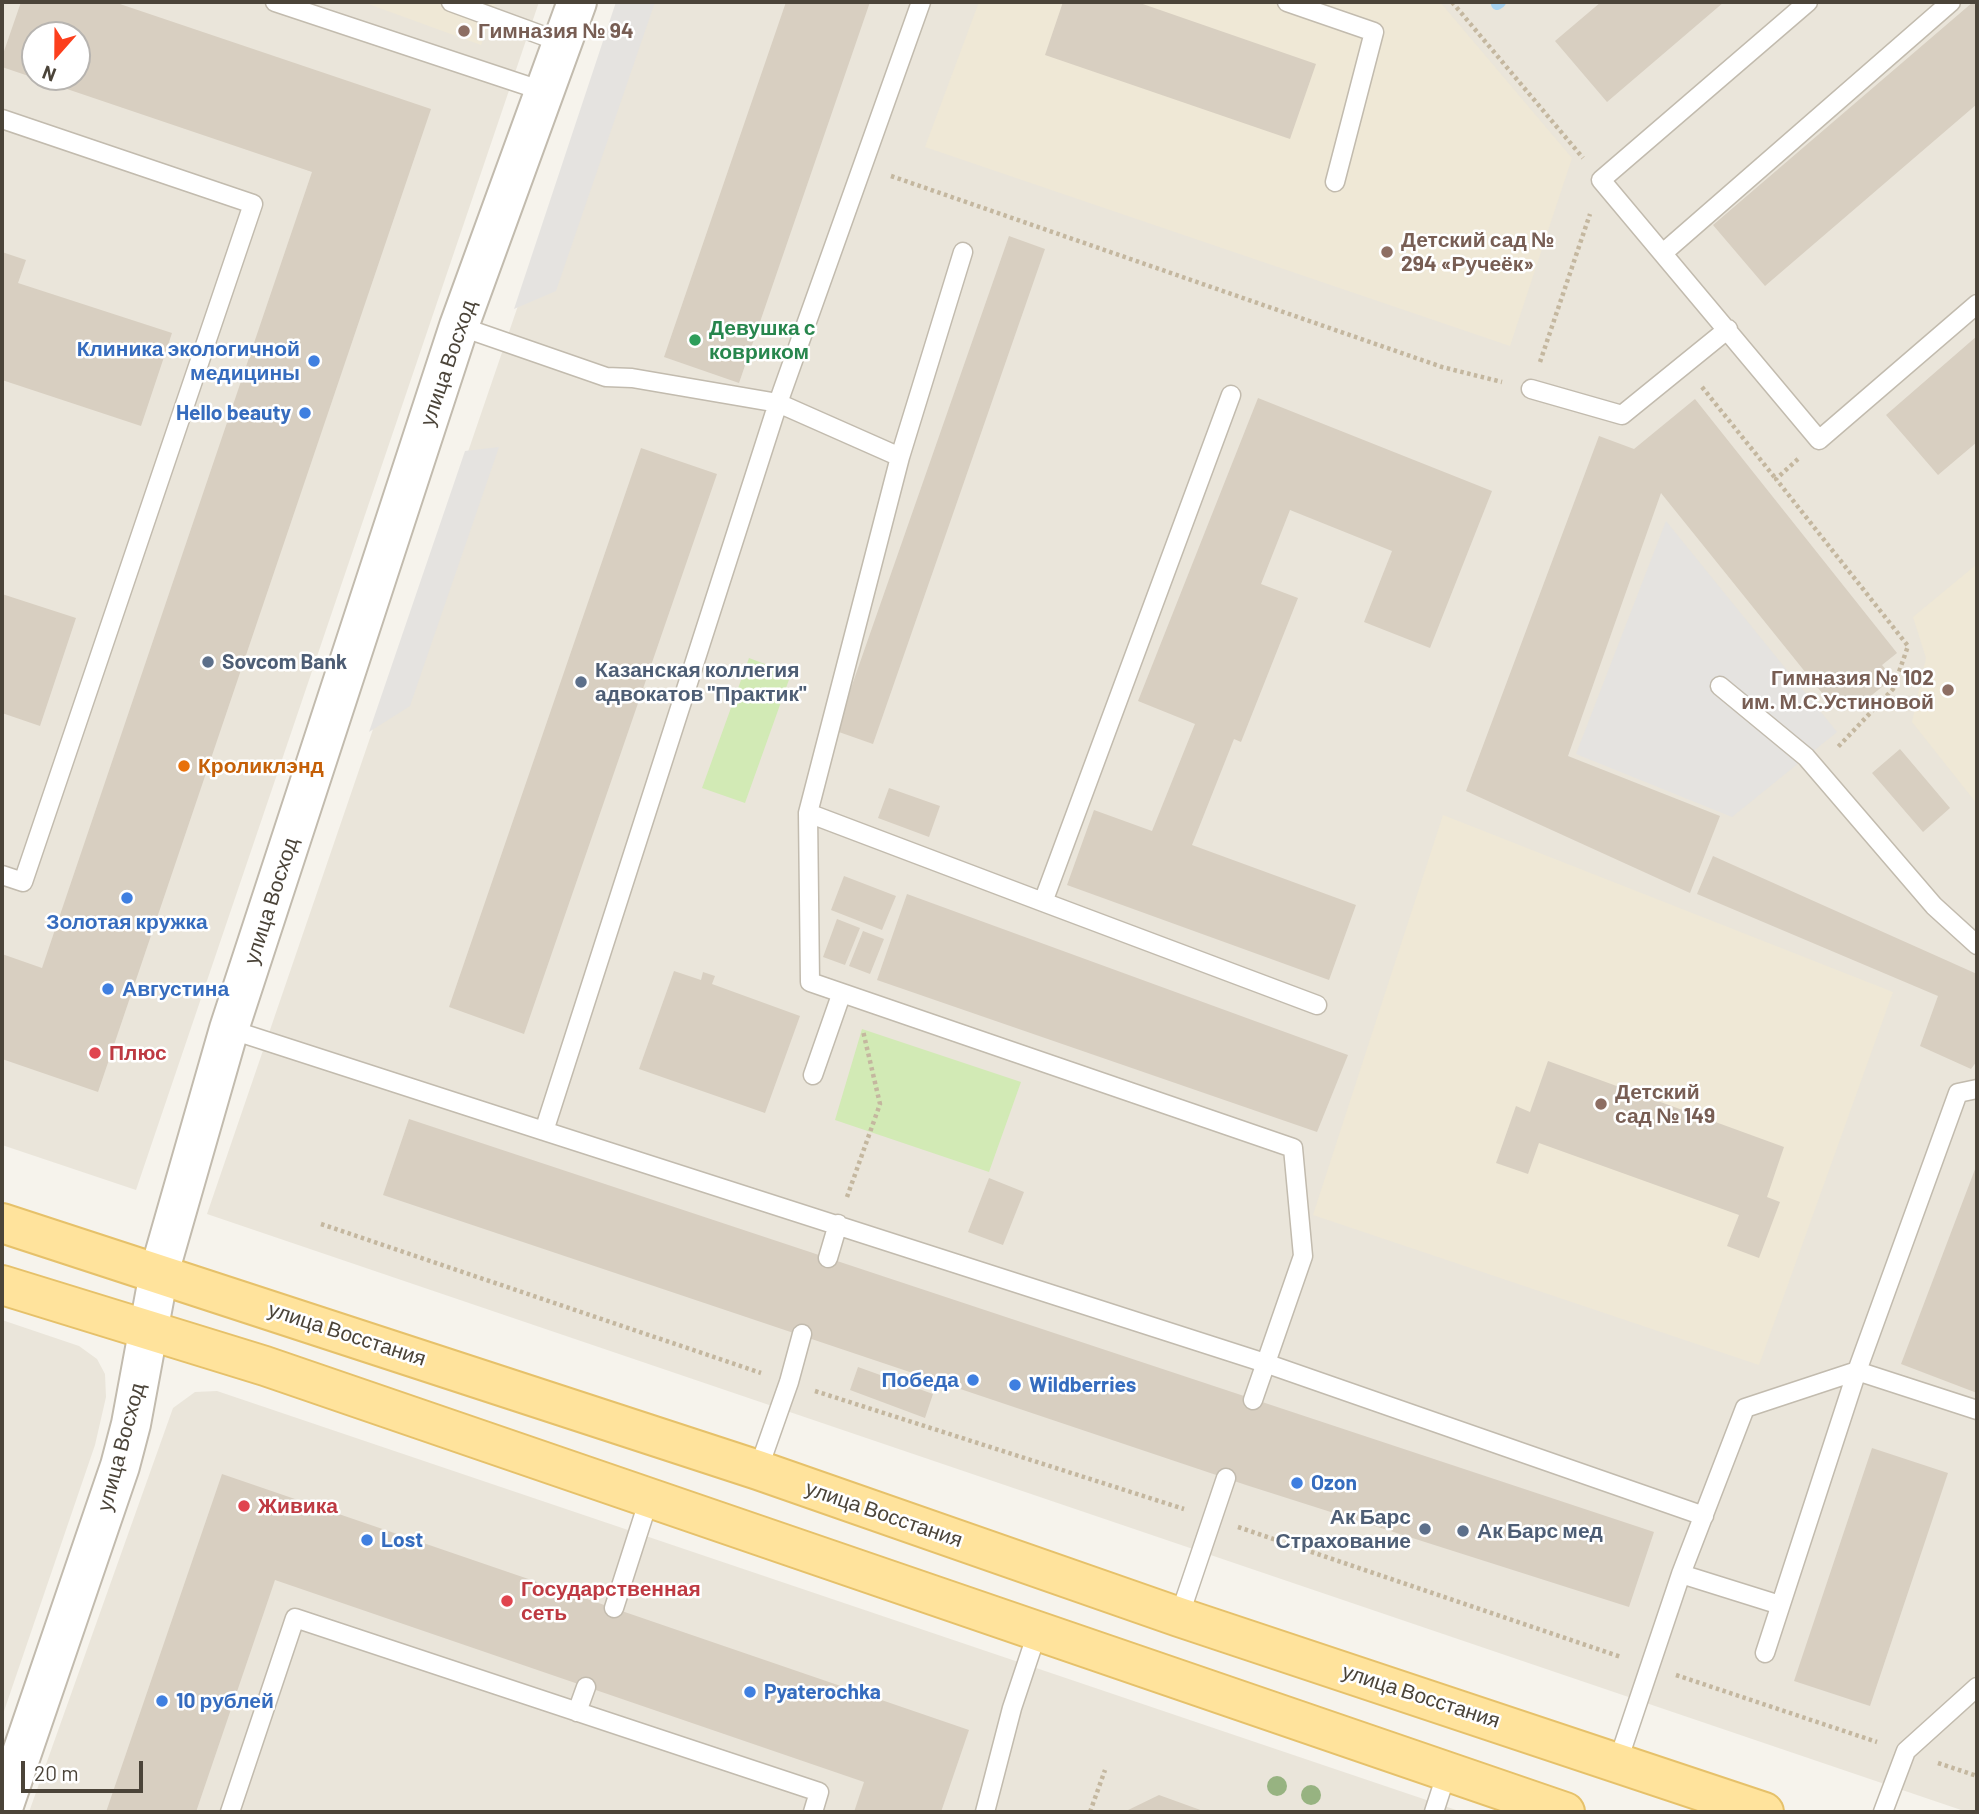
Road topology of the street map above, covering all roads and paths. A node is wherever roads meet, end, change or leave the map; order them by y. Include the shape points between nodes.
1 (275, 2) edge
2 (451, 2) edge
3 (577, 2) edge
4 (921, 2) edge
5 (1287, 2) edge
6 (1452, 2) edge
7 (1808, 2) edge
8 (1951, 2) edge
9 (563, 43) junction
10 (546, 92) junction
11 (2, 119) edge
12 (863, 167) junction
13 (1601, 180) junction
14 (1335, 182) dead end
15 (963, 252) dead end
16 (1663, 253) junction
17 (1977, 303) edge
18 (459, 326) junction
19 (1728, 329) junction
20 (1684, 365) junction
21 (1531, 389) junction
22 (1231, 395) dead end
23 (778, 402) junction
24 (1819, 440) junction
25 (900, 457) junction
26 (1776, 480) junction
27 (1720, 686) dead end
28 (1818, 769) junction
29 (808, 813) junction
30 (2, 875) edge
31 (1043, 902) junction
32 (1977, 945) edge
33 (841, 995) junction
34 (1317, 1005) dead end
35 (229, 1029) junction
36 (813, 1075) dead end
37 (1977, 1089) edge
38 (544, 1131) junction
39 (2, 1223) edge
40 (321, 1224) dead end
41 (838, 1224) junction
42 (828, 1258) dead end
43 (159, 1273) junction
44 (2, 1285) edge
45 (148, 1333) junction
46 (802, 1335) dead end
47 (1265, 1363) junction
48 (1857, 1371) junction
49 (789, 1382) junction
50 (1253, 1400) dead end
51 (1977, 1410) edge
52 (758, 1470) junction
53 (1226, 1478) dead end
54 (649, 1499) junction
55 (1704, 1516) junction
56 (1214, 1519) junction
57 (1681, 1574) junction
58 (1780, 1605) junction
59 (614, 1608) dead end
60 (1179, 1617) junction
61 (1037, 1633) junction
62 (1765, 1653) dead end
63 (1651, 1667) junction
64 (586, 1687) dead end
65 (1977, 1687) edge
66 (577, 1712) junction
67 (1906, 1751) junction
68 (1618, 1761) junction
69 (1105, 1770) dead end
70 (1447, 1772) junction
71 (1977, 1776) edge
72 (2, 1811) edge
73 (230, 1812) edge
74 (813, 1812) edge
75 (985, 1812) edge
76 (1090, 1812) edge
77 (1434, 1812) edge
78 (1565, 1812) edge
79 (1764, 1812) edge
80 (1883, 1812) edge

1 - 10 lane
2 - 9 lane
3 - 9 street, улица Восход
4 - 12 lane
5 - 14 lane via 1374,32
6 - 13 path
7 - 13 lane
8 - 16 lane
9 - 10 street, улица Восход
10 - 18 street, улица Восход
11 - 30 lane via 253,204 23,882
12 - 21 path via 1442,367
12 - 23 lane
13 - 16 lane
13 - 21 path
15 - 25 lane
16 - 19 lane
17 - 24 lane
18 - 23 lane via 606,377 632,377
18 - 35 street, улица Восход
19 - 20 lane
19 - 24 lane
20 - 21 lane via 1622,415
20 - 26 path
22 - 31 lane
23 - 25 lane
23 - 38 lane
24 - 26 path
25 - 29 lane
26 - 28 path via 1908,646 1893,689
27 - 28 lane
28 - 32 lane via 1934,906
29 - 31 lane
29 - 33 lane via 810,982
31 - 34 lane
33 - 36 lane
33 - 41 path via 862,1029 880,1104
33 - 47 lane via 1293,1148 1303,1256
35 - 38 lane
35 - 43 street, улица Восход
37 - 48 lane via 1958,1093
38 - 41 lane
39 - 43 main road, улица Восстания
40 - 49 path
41 - 42 lane
41 - 47 lane
43 - 45 street, улица Восход
43 - 52 main road, улица Восстания
44 - 45 main road
45 - 54 main road via 265,1366
45 - 72 street, улица Восход via 120,1466
46 - 49 lane
47 - 50 lane
47 - 55 lane
48 - 51 lane
48 - 55 lane via 1745,1408
48 - 58 lane
49 - 52 lane
49 - 56 path
52 - 60 main road, улица Восстания
53 - 56 lane
54 - 59 lane
54 - 61 main road
55 - 57 lane
56 - 60 lane
56 - 63 path
57 - 58 lane
57 - 63 lane
58 - 62 lane
60 - 68 main road, улица Восстания
61 - 70 main road
61 - 75 lane
63 - 67 path
63 - 68 lane
64 - 66 lane
65 - 67 lane
66 - 73 lane via 295,1618
66 - 74 lane via 819,1792
67 - 71 path
67 - 80 lane
68 - 79 main road, улица Восстания
69 - 76 path
70 - 77 lane
70 - 78 main road

